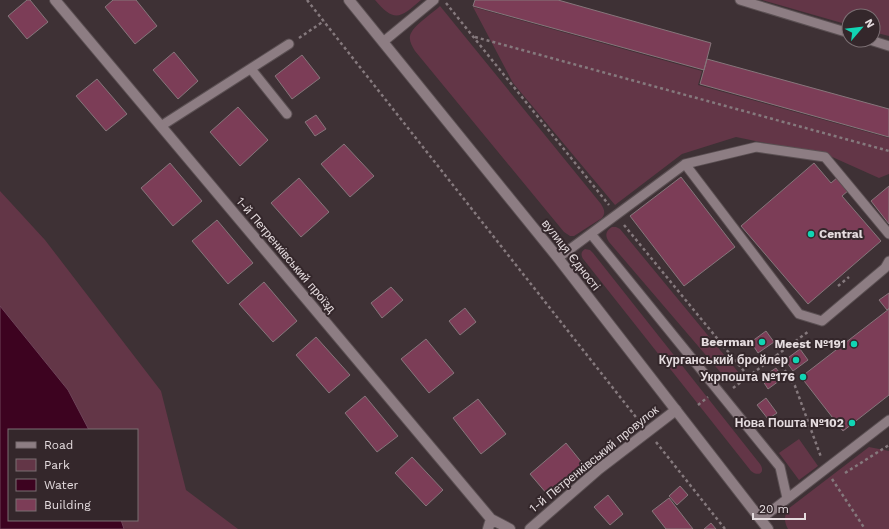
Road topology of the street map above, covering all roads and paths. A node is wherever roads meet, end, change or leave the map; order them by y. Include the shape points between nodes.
1 (307, 0) edge
2 (349, 0) edge
3 (434, 0) edge
4 (444, 0) edge
5 (740, 0) edge
6 (58, 1) edge
7 (324, 22) junction
8 (841, 32) edge
9 (474, 37) junction
10 (383, 42) junction
11 (289, 44) joint
12 (251, 69) junction
13 (287, 114) dead end
14 (161, 126) junction
15 (889, 151) edge
16 (685, 164) junction
17 (616, 215) junction
18 (591, 234) junction
19 (889, 234) edge
20 (558, 258) junction
21 (889, 261) edge
22 (849, 277) dead end
23 (838, 286) dead end
24 (800, 337) dead end
25 (775, 355) junction
26 (748, 376) junction
27 (795, 386) dead end
28 (722, 395) junction
29 (676, 410) junction
30 (889, 420) edge
31 (648, 432) junction
32 (889, 445) edge
33 (833, 480) dead end
34 (788, 498) junction
35 (760, 519) junction
36 (489, 524) edge
37 (510, 529) edge
38 (530, 529) edge
39 (726, 529) edge
40 (768, 529) edge

1 - 7 path
2 - 10 street, вулиця Єдності
3 - 10 lane
4 - 9 path
5 - 8 lane
6 - 14 street, 1-й Петренківський проїзд
7 - 11 path
7 - 31 path
9 - 15 path
9 - 17 path
10 - 20 street, вулиця Єдності
11 - 12 lane
12 - 13 lane
12 - 14 lane
14 - 36 street, 1-й Петренківський проїзд
16 - 17 lane
16 - 19 lane via 756,147 825,157
16 - 21 lane via 799,314 822,321 886,268
17 - 18 lane
17 - 26 path
18 - 20 lane
18 - 28 lane
20 - 29 street, вулиця Єдності
22 - 23 path
24 - 25 path
25 - 26 path
25 - 27 path
26 - 28 path
28 - 34 lane via 780,466
29 - 31 street, 1-й Петренківський провулок
29 - 35 street, вулиця Єдності
30 - 34 lane
31 - 38 street, 1-й Петренківський провулок via 599,469
31 - 39 path
32 - 33 path
34 - 35 lane
35 - 40 street, вулиця Єдності
36 - 37 street

